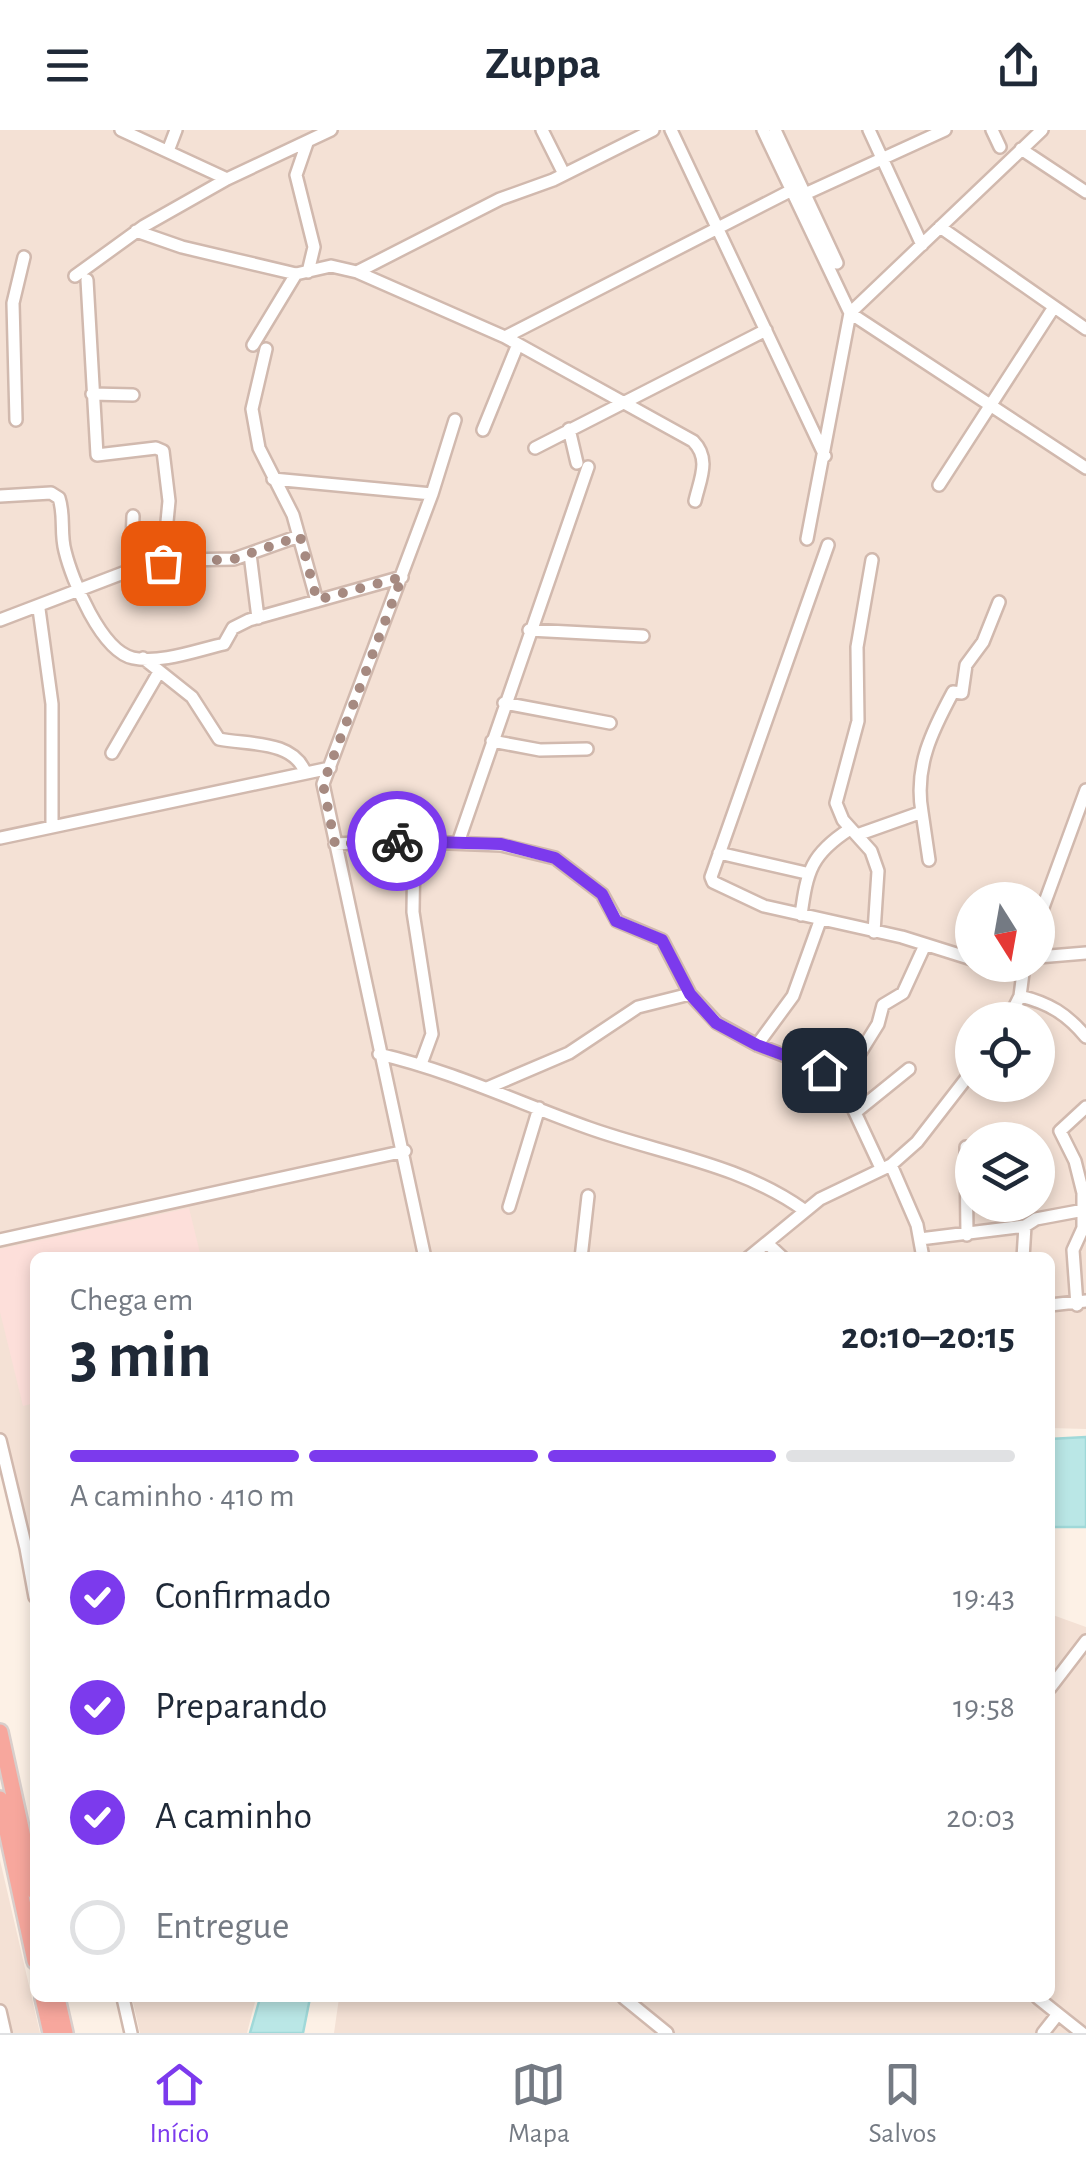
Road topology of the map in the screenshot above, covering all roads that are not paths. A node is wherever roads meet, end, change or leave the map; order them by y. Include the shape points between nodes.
1 (121, 130) edge
2 (176, 130) edge
3 (331, 130) edge
4 (542, 130) edge
5 (653, 130) edge
6 (671, 130) edge
7 (764, 130) edge
8 (775, 130) edge
9 (869, 130) edge
10 (945, 130) edge
11 (992, 130) edge
12 (1042, 130) edge
13 (307, 144) junction
14 (1000, 148) dead end
15 (1021, 149) junction
16 (168, 151) junction
17 (882, 160) junction
18 (273, 161) junction
19 (564, 174) junction
20 (296, 175) junction
21 (227, 179) junction
22 (792, 190) junction
23 (1086, 192) edge
24 (806, 194) junction
25 (719, 225) junction
26 (940, 228) junction
27 (136, 231) junction
28 (922, 245) junction
29 (314, 247) junction
30 (24, 258) dead end
31 (837, 262) dead end
32 (332, 266) junction
33 (358, 272) junction
34 (302, 273) junction
35 (1054, 307) junction
36 (850, 313) junction
37 (1086, 328) edge
38 (766, 330) junction
39 (505, 337) junction
40 (518, 344) junction
41 (92, 394) junction
42 (133, 395) dead end
43 (622, 402) junction
44 (993, 407) junction
45 (16, 420) dead end
46 (456, 420) dead end
47 (483, 430) dead end
48 (569, 430) junction
49 (535, 448) dead end
50 (826, 456) junction
51 (1086, 468) edge
52 (273, 478) junction
53 (939, 485) dead end
54 (432, 494) junction
55 (0, 496) edge
56 (695, 501) dead end
57 (133, 516) dead end
58 (300, 536) junction
59 (807, 539) dead end
60 (828, 545) dead end
61 (250, 554) junction
62 (872, 560) dead end
63 (163, 563) junction
64 (130, 570) junction
65 (402, 577) junction
66 (80, 590) junction
67 (317, 600) junction
68 (998, 602) dead end
69 (39, 609) junction
70 (258, 618) junction
71 (0, 620) edge
72 (529, 630) junction
73 (643, 636) dead end
74 (143, 658) junction
75 (159, 672) junction
76 (504, 703) junction
77 (610, 722) dead end
78 (492, 740) junction
79 (587, 750) dead end
80 (112, 753) dead end
81 (330, 768) junction
82 (306, 772) junction
83 (1086, 790) edge
84 (922, 812) junction
85 (52, 826) junction
86 (854, 832) junction
87 (0, 838) edge
88 (414, 842) junction
89 (458, 842) junction
90 (335, 844) junction
91 (719, 853) junction
92 (929, 860) dead end
93 (806, 872) junction
94 (1052, 882) edge
95 (801, 915) junction
96 (820, 921) junction
97 (874, 932) junction
98 (925, 946) junction
99 (1086, 953) edge
100 (955, 955) edge
101 (1055, 956) edge
102 (1022, 982) edge
103 (690, 994) junction
104 (1020, 996) junction
105 (1017, 1002) edge
106 (1086, 1037) edge
107 (757, 1045) junction
108 (379, 1054) junction
109 (421, 1064) junction
110 (909, 1068) dead end
111 (842, 1082) junction
112 (486, 1088) junction
113 (955, 1093) edge
114 (1086, 1107) edge
115 (539, 1108) junction
116 (858, 1111) junction
117 (405, 1152) junction
118 (886, 1166) junction
119 (588, 1196) dead end
120 (508, 1207) dead end
121 (804, 1210) junction
122 (1084, 1210) junction
123 (967, 1222) edge
124 (1025, 1226) junction
125 (967, 1235) junction
126 (0, 1240) edge
127 (920, 1240) junction
128 (768, 1244) junction
129 (423, 1252) edge
130 (583, 1252) edge
131 (757, 1252) edge
132 (777, 1252) edge
133 (922, 1252) edge
134 (1023, 1252) edge
135 (1081, 1302) edge
136 (1055, 1305) edge
137 (0, 1440) edge
138 (30, 1547) edge
139 (1086, 1642) edge
140 (1055, 1682) edge
141 (0, 1732) edge
142 (0, 1799) edge
143 (30, 1869) edge
144 (30, 1937) edge
145 (44, 2002) edge
146 (58, 2002) edge
147 (124, 2002) edge
148 (629, 2002) edge
149 (1043, 2002) edge
150 (0, 2011) edge
151 (1058, 2014) junction
152 (5, 2033) edge
153 (50, 2033) edge
154 (65, 2033) edge
155 (131, 2033) edge
156 (668, 2033) edge
157 (1043, 2033) edge
158 (1082, 2033) edge

1 - 16 street
2 - 16 street
3 - 13 street
4 - 19 street
5 - 19 street
6 - 25 street
7 - 22 street
8 - 24 street
9 - 17 street
10 - 17 street
11 - 14 street
12 - 15 street
13 - 18 street
13 - 20 street
15 - 23 street
15 - 26 street
16 - 21 street
17 - 24 street
17 - 28 street
18 - 20 street
18 - 21 street
19 - 33 street
20 - 29 street
21 - 27 street
22 - 25 street
22 - 36 street
24 - 31 street
25 - 38 street
25 - 39 street
26 - 28 street
26 - 35 street
27 - 34 street
27 - 41 street via 81,278
28 - 36 street
29 - 32 street
29 - 34 street
30 - 45 street via 13,302
32 - 33 street
32 - 34 street
33 - 39 street
34 - 52 street via 260,347 252,409 258,448
35 - 37 street
35 - 44 street
36 - 44 street
36 - 50 street
38 - 43 street
38 - 50 street
39 - 40 street
40 - 43 street
40 - 47 street
41 - 42 street
41 - 63 street via 98,456 162,452 169,501
43 - 48 street
43 - 56 street via 702,450
44 - 51 street
44 - 53 street
46 - 54 street
48 - 49 street
48 - 72 street via 583,465
50 - 59 street
52 - 54 street
52 - 58 street
54 - 65 street
55 - 66 street via 58,498 64,549
57 - 64 street
58 - 61 street
58 - 67 street
60 - 91 street
61 - 63 street
61 - 70 street
62 - 86 street via 857,647 856,731 836,804
63 - 64 street
64 - 66 street
65 - 67 street
65 - 81 street
66 - 69 street
66 - 74 street via 112,646
67 - 70 street
68 - 84 street via 966,665 962,693 953,692 927,745 920,766
69 - 71 street
69 - 85 street via 52,704
70 - 74 street via 233,628 224,644
72 - 73 street
72 - 76 street
74 - 75 street
75 - 80 street
75 - 82 street via 192,697 219,739 296,756
76 - 77 street
76 - 78 street
78 - 79 street
78 - 89 street
81 - 82 street
81 - 90 street via 323,784
82 - 85 street
83 - 94 street
84 - 86 street
84 - 92 street
85 - 87 street
86 - 93 street via 822,851
86 - 97 street via 878,872
88 - 89 street
88 - 90 street
88 - 109 street via 413,912 432,1034
89 - 103 street via 501,844 555,858 602,894 616,921 662,940
90 - 108 street
91 - 93 street
91 - 95 street via 714,882
93 - 95 street
95 - 96 street
96 - 97 street
96 - 107 street via 793,996
97 - 98 street
98 - 100 street
98 - 111 street via 903,993 884,1005
99 - 101 street
102 - 104 street
103 - 107 street via 716,1023
103 - 112 street via 638,1006 569,1053
104 - 105 street
104 - 106 street via 1045,1002
107 - 111 street
108 - 109 street
108 - 117 street
109 - 112 street
110 - 116 street
111 - 116 street
112 - 115 street
113 - 118 street via 917,1142
114 - 122 street via 1060,1131 1075,1161
115 - 120 street
115 - 121 street via 744,1174
116 - 118 street
117 - 126 street
117 - 129 street
118 - 121 street
118 - 127 street
119 - 130 street
121 - 128 street
122 - 124 street
122 - 135 street via 1073,1250
123 - 125 street
124 - 125 street
124 - 134 street
125 - 127 street
127 - 133 street
128 - 131 street
128 - 132 street
135 - 136 street
137 - 138 street
139 - 140 street
141 - 143 highway
142 - 144 highway
145 - 153 highway
146 - 154 highway
147 - 155 street
148 - 156 street
149 - 151 street
150 - 152 street
151 - 157 street
151 - 158 street

